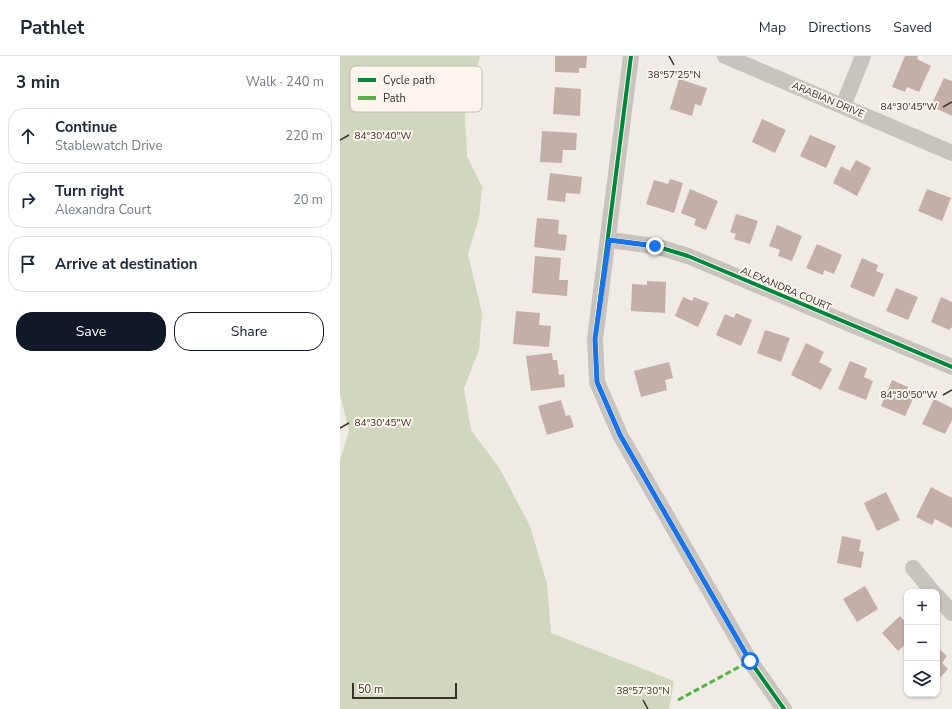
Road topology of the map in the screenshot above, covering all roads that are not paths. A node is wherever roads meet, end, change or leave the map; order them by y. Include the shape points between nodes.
1 (631, 56) edge
2 (726, 56) edge
3 (864, 56) edge
4 (843, 106) junction
5 (952, 153) edge
6 (609, 240) junction
7 (952, 368) edge
8 (913, 568) dead end
9 (930, 589) edge
10 (940, 599) edge
11 (952, 613) edge
12 (784, 709) edge

1 - 6 street
2 - 4 street, ARABIAN DRIVE
3 - 4 street
4 - 5 street, ARABIAN DRIVE
6 - 7 street, ALEXANDRA COURT via 655,246 688,256
6 - 12 street via 595,339 597,382 620,435 750,661
8 - 9 street
10 - 11 street

